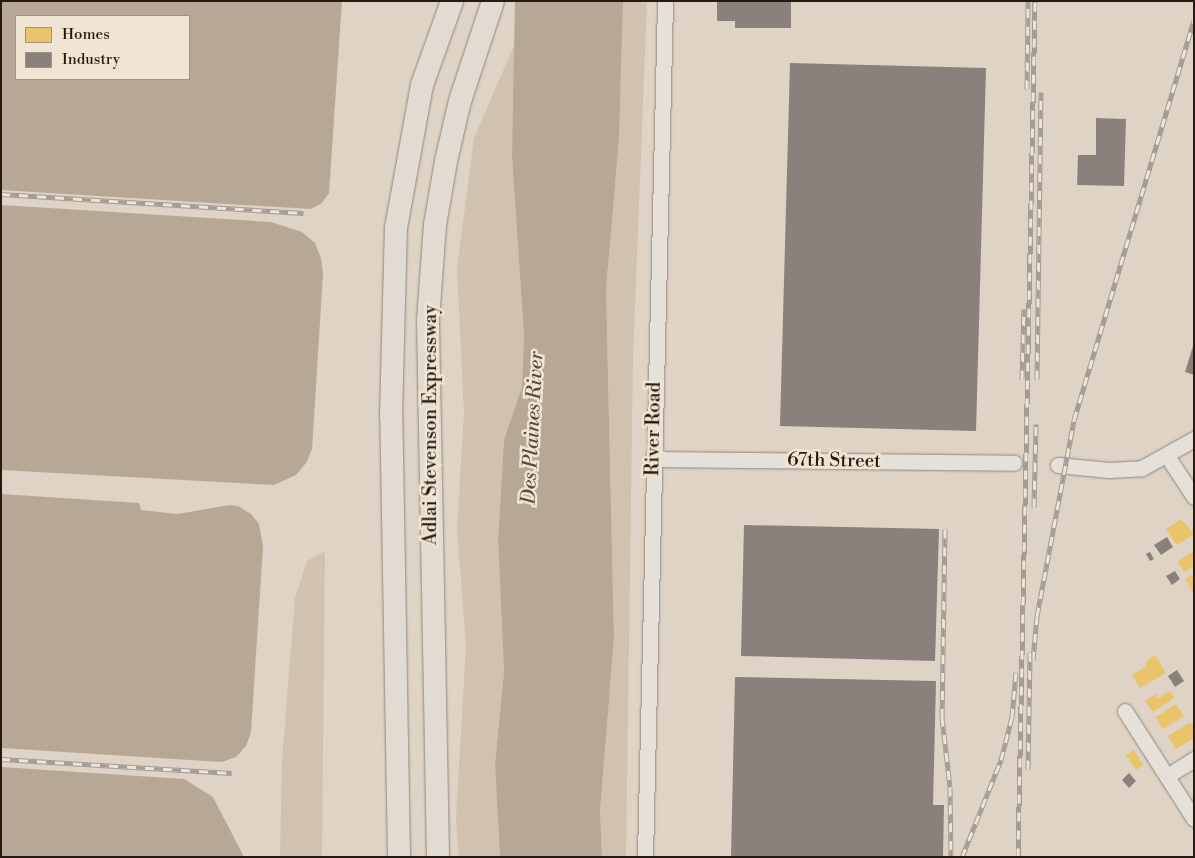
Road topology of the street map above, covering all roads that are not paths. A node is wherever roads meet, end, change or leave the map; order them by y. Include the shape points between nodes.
1 (452, 1) edge
2 (493, 1) edge
3 (665, 1) edge
4 (1194, 439) edge
5 (1167, 456) junction
6 (654, 459) junction
7 (1014, 463) dead end
8 (1058, 465) dead end
9 (1194, 498) edge
10 (1125, 711) dead end
11 (1194, 759) edge
12 (1166, 776) junction
13 (1194, 819) edge
14 (399, 857) edge
15 (438, 857) edge
16 (645, 857) edge

1 - 14 highway, Adlai Stevenson Expressway via 422,86 396,228 391,416
2 - 15 highway, Adlai Stevenson Expressway via 460,101 435,224 428,320
3 - 6 street, River Road
4 - 5 street
5 - 8 street via 1142,468 1109,470
5 - 9 street
6 - 7 street, 67th Street
6 - 16 street, River Road
10 - 12 street
11 - 12 street
12 - 13 street

